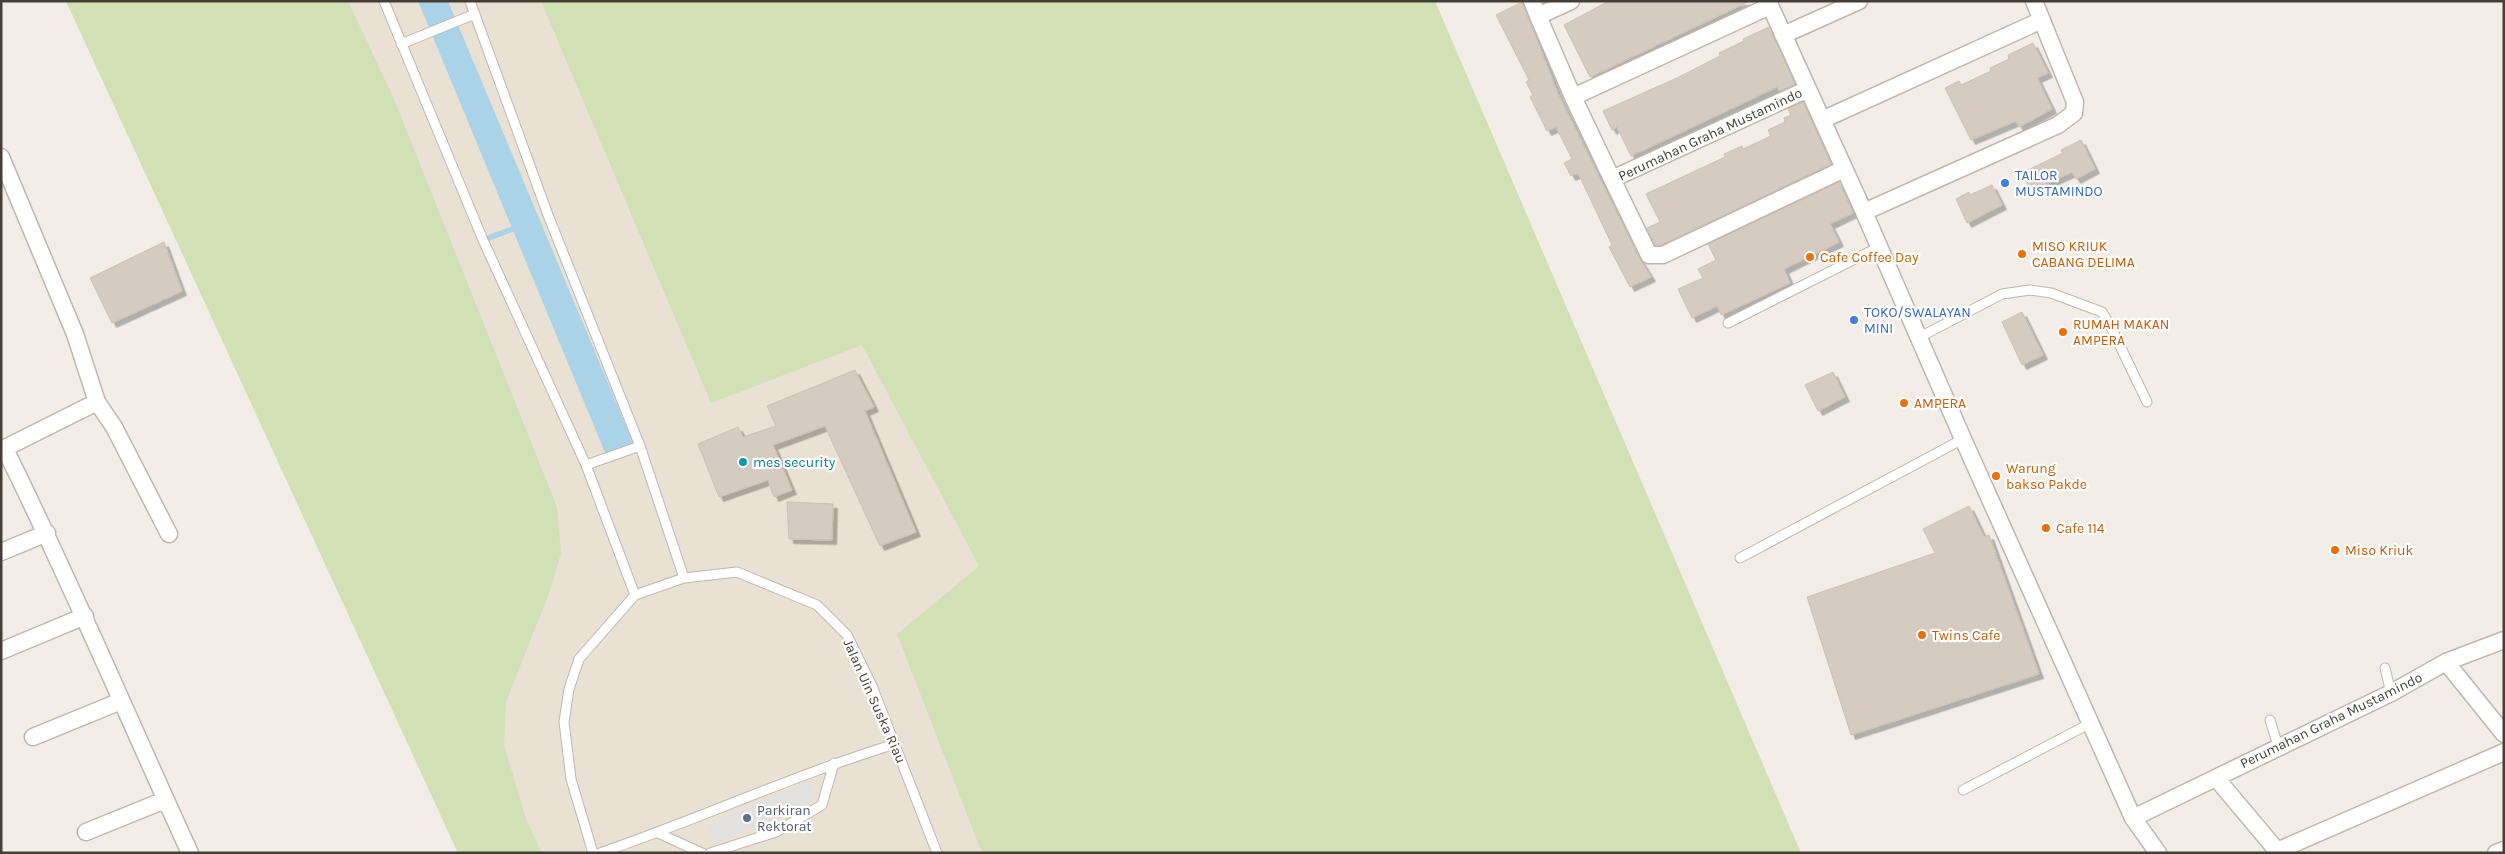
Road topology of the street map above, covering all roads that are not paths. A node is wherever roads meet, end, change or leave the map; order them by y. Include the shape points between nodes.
1 (384, 1) edge
2 (470, 1) edge
3 (1571, 1) edge
4 (1860, 1) edge
5 (2034, 1) edge
6 (1769, 3) edge
7 (1535, 9) edge
8 (476, 14) junction
9 (2042, 20) junction
10 (1783, 35) junction
11 (401, 44) junction
12 (1808, 88) junction
13 (1574, 97) junction
14 (1822, 120) junction
15 (1, 157) edge
16 (1844, 169) junction
17 (1612, 179) junction
18 (1864, 212) junction
19 (1879, 247) junction
20 (1728, 323) dead end
21 (1920, 337) junction
22 (97, 402) junction
23 (2147, 402) dead end
24 (1963, 439) junction
25 (640, 446) junction
26 (3, 450) edge
27 (586, 465) junction
28 (46, 533) junction
29 (169, 534) dead end
30 (1, 552) edge
31 (1740, 558) dead end
32 (684, 578) junction
33 (635, 595) junction
34 (85, 616) junction
35 (2504, 640) edge
36 (1, 651) edge
37 (2446, 662) junction
38 (2385, 668) dead end
39 (2391, 693) junction
40 (121, 701) junction
41 (2270, 720) dead end
42 (2091, 723) junction
43 (2504, 734) edge
44 (33, 737) dead end
45 (895, 744) junction
46 (2278, 746) junction
47 (2504, 752) edge
48 (834, 763) junction
49 (2216, 778) junction
50 (1963, 790) dead end
51 (165, 800) junction
52 (2133, 818) junction
53 (86, 832) dead end
54 (658, 833) junction
55 (2504, 850) edge
56 (2278, 852) edge
57 (190, 853) edge
58 (593, 853) edge
59 (600, 853) edge
60 (702, 853) edge
61 (710, 853) edge
62 (937, 853) edge
63 (2158, 853) edge
64 (2496, 853) edge

1 - 11 lane
2 - 8 lane
3 - 7 street, Perumahan Graha Mustamindo
4 - 10 street
5 - 9 street
6 - 10 street, Perumahan Graha Mustamindo
6 - 13 street, Perumahan Graha Mustamindo
7 - 13 street, Perumahan Graha Mustamindo
8 - 11 lane
8 - 25 lane via 548,215
9 - 14 street
9 - 18 street via 2075,102 2074,114 2058,125
10 - 12 street, Perumahan Graha Mustamindo
11 - 27 lane via 487,249
12 - 14 street, Perumahan Graha Mustamindo
12 - 17 street, Perumahan Graha Mustamindo
13 - 17 street, Perumahan Graha Mustamindo
14 - 16 street, Perumahan Graha Mustamindo
15 - 22 street via 75,334
16 - 17 street, Perumahan Graha Mustamindo via 1663,255 1648,255
16 - 18 street, Perumahan Graha Mustamindo
18 - 19 street, Perumahan Graha Mustamindo
19 - 20 lane
19 - 21 street, Perumahan Graha Mustamindo
21 - 23 lane via 2002,294 2030,290 2051,293 2102,312
21 - 24 street, Perumahan Graha Mustamindo
22 - 26 street
22 - 29 street via 114,427
24 - 31 lane
24 - 42 street, Perumahan Graha Mustamindo
25 - 27 lane
25 - 32 lane
26 - 28 street
27 - 33 lane
28 - 30 street
28 - 34 street
32 - 33 lane, Jalan Uin Suska Riau
32 - 45 lane, Jalan Uin Suska Riau via 737,572 817,606 847,635
33 - 58 lane, Jalan Uin Suska Riau via 579,659 569,689 564,722 571,779
34 - 36 street
34 - 40 street
35 - 37 street, Perumahan Graha Mustamindo
37 - 39 street, Perumahan Graha Mustamindo
37 - 43 street
38 - 39 lane
39 - 46 street, Perumahan Graha Mustamindo
40 - 44 street
40 - 51 street
41 - 46 lane
42 - 50 lane
42 - 52 street, Perumahan Graha Mustamindo
45 - 48 lane
45 - 62 lane, Jalan Uin Suska Riau
46 - 49 street, Perumahan Graha Mustamindo
47 - 56 street
48 - 54 lane
48 - 61 lane via 822,805 776,832
49 - 52 street, Perumahan Graha Mustamindo
49 - 56 street
51 - 53 street
51 - 57 street
52 - 63 street
54 - 59 lane
54 - 60 lane
55 - 64 street

